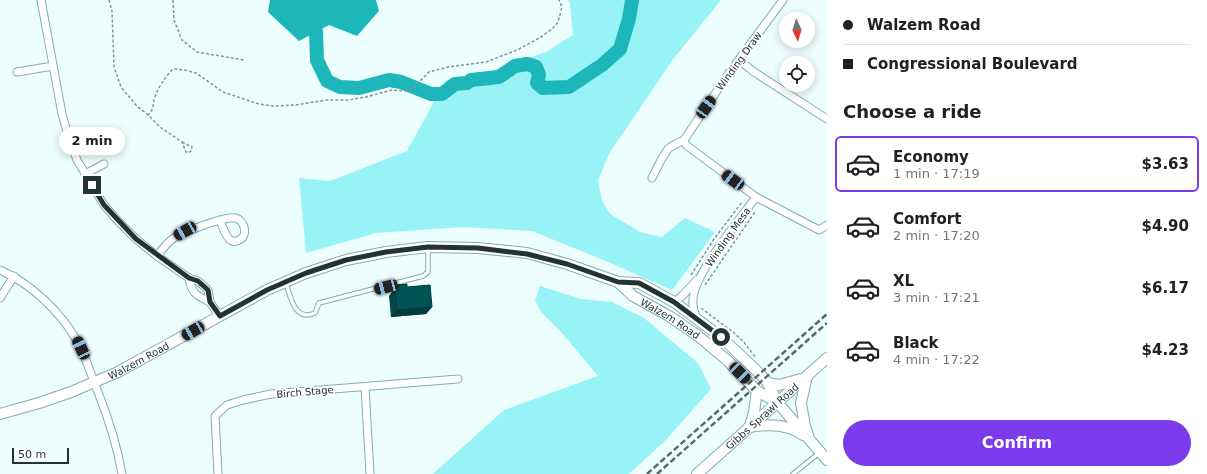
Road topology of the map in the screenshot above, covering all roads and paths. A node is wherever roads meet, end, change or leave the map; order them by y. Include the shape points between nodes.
1 (41, 0) edge
2 (109, 0) edge
3 (173, 0) edge
4 (559, 0) edge
5 (783, 0) edge
6 (244, 60) dead end
7 (739, 60) junction
8 (53, 66) junction
9 (17, 72) dead end
10 (148, 115) junction
11 (827, 119) edge
12 (684, 140) junction
13 (182, 142) junction
14 (104, 164) dead end
15 (85, 174) junction
16 (652, 178) dead end
17 (756, 197) junction
18 (756, 211) dead end
19 (220, 221) dead end
20 (827, 225) edge
21 (428, 247) junction
22 (157, 256) junction
23 (0, 270) edge
24 (14, 276) junction
25 (700, 277) junction
26 (189, 278) junction
27 (285, 282) junction
28 (618, 282) junction
29 (705, 286) dead end
30 (0, 298) edge
31 (210, 302) junction
32 (674, 302) junction
33 (698, 306) dead end
34 (220, 316) junction
35 (696, 317) junction
36 (827, 358) edge
37 (758, 359) dead end
38 (807, 376) junction
39 (458, 379) dead end
40 (94, 383) junction
41 (768, 383) junction
42 (365, 387) junction
43 (757, 391) junction
44 (777, 402) junction
45 (0, 414) edge
46 (749, 427) junction
47 (810, 440) junction
48 (819, 452) junction
49 (827, 460) edge
50 (122, 474) edge
51 (218, 474) edge
52 (370, 474) edge
53 (698, 474) edge
54 (793, 474) edge

1 - 8 street
2 - 10 path via 112,11 114,68 122,87
3 - 6 path via 174,20 182,40 197,52
4 - 10 path via 562,7 558,22 540,37 517,50 486,62 429,72 412,89 392,90 348,100 273,106 223,92 196,73 173,69 165,76 153,109
5 - 7 street, Winding Draw
7 - 11 street
7 - 12 street, Winding Draw
8 - 9 street
8 - 15 street via 68,138
10 - 13 path
12 - 16 street, Winding Draw via 668,149
12 - 17 street via 686,146
13 - 13 path via 186,152 191,151 192,146
14 - 15 street
15 - 22 street via 104,205 136,239
17 - 20 street via 819,230
17 - 25 street, Winding Mesa
18 - 29 path
19 - 22 street via 185,231 172,239
21 - 27 main road, Walzem Road via 346,260
21 - 27 lane via 428,272 424,276 320,303 315,313 308,316 296,310
21 - 28 main road, Walzem Road via 478,248 527,254 567,264
22 - 26 street
23 - 24 street
24 - 30 street
24 - 40 street via 49,304 66,324 77,340
25 - 32 street, Winding Mesa
25 - 35 street, Winding Mesa via 692,300
26 - 31 street via 198,281 208,290
26 - 31 street via 190,288 199,298
27 - 34 main road, Walzem Road
28 - 32 main road, Walzem Road via 639,283
28 - 43 main road, Walzem Road via 633,296 669,316 711,346
31 - 34 street
32 - 35 main road, Walzem Road
33 - 37 path via 734,333
34 - 40 main road, Walzem Road
35 - 41 main road, Walzem Road via 738,352
36 - 38 main road, Gibbs Sprawl Road
38 - 41 main road via 779,385
38 - 44 main road, Gibbs Sprawl Road
38 - 47 main road via 801,403
39 - 42 street, Birch Stage
40 - 45 main road, Walzem Road
40 - 50 street via 110,422
41 - 44 main road, Walzem Road
42 - 51 street, Birch Stage via 270,394 227,405 215,416
42 - 52 street
43 - 44 main road, Walzem Road
43 - 46 main road
44 - 46 main road, Gibbs Sprawl Road
44 - 47 main road, Walzem Road
46 - 47 main road via 780,426 798,431
46 - 53 main road, Gibbs Sprawl Road
47 - 48 main road, Walzem Road
48 - 49 main road, Walzem Road
48 - 54 lane

